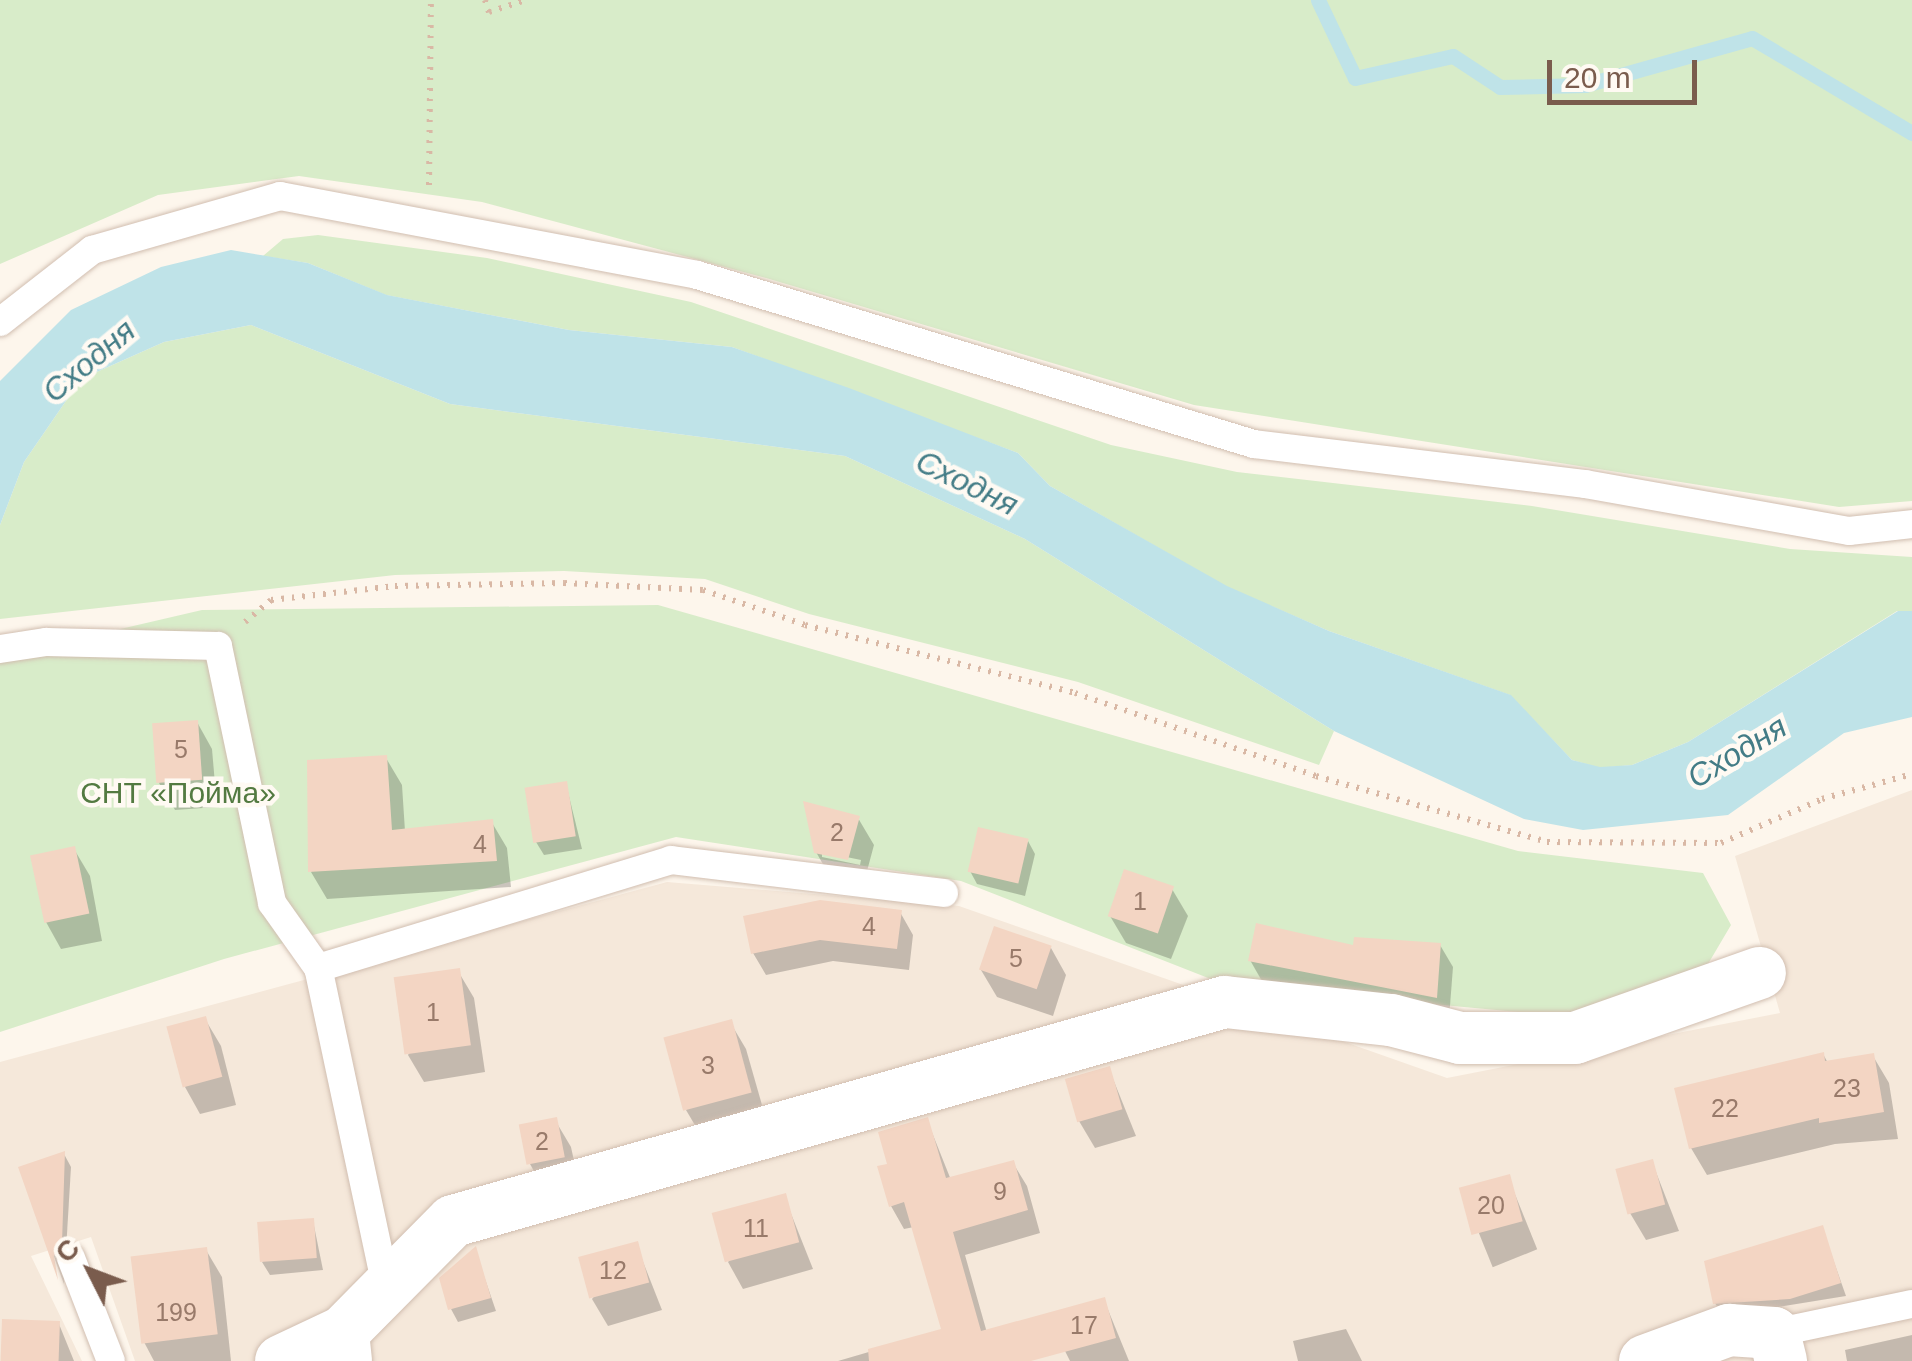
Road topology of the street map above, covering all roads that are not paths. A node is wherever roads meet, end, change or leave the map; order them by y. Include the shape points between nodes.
1 (0, 322) edge
2 (1912, 524) edge
3 (0, 649) edge
4 (944, 893) dead end
5 (318, 968) junction
6 (1760, 974) dead end
7 (71, 1258) dead end
8 (386, 1282) junction
9 (1912, 1304) edge
10 (344, 1346) edge
11 (1777, 1347) edge
12 (110, 1361) edge
13 (281, 1361) edge
14 (1645, 1361) edge

1 - 2 lane via 92,250 280,196 697,276 1254,444 1585,484 1849,531
3 - 5 lane via 46,642 218,646 272,902
4 - 5 lane via 671,860
5 - 8 lane
6 - 8 street via 1575,1038 1460,1038 1390,1020 1225,1002 452,1221
7 - 12 lane
8 - 10 street
9 - 11 lane
10 - 13 street
11 - 14 street via 1729,1330

